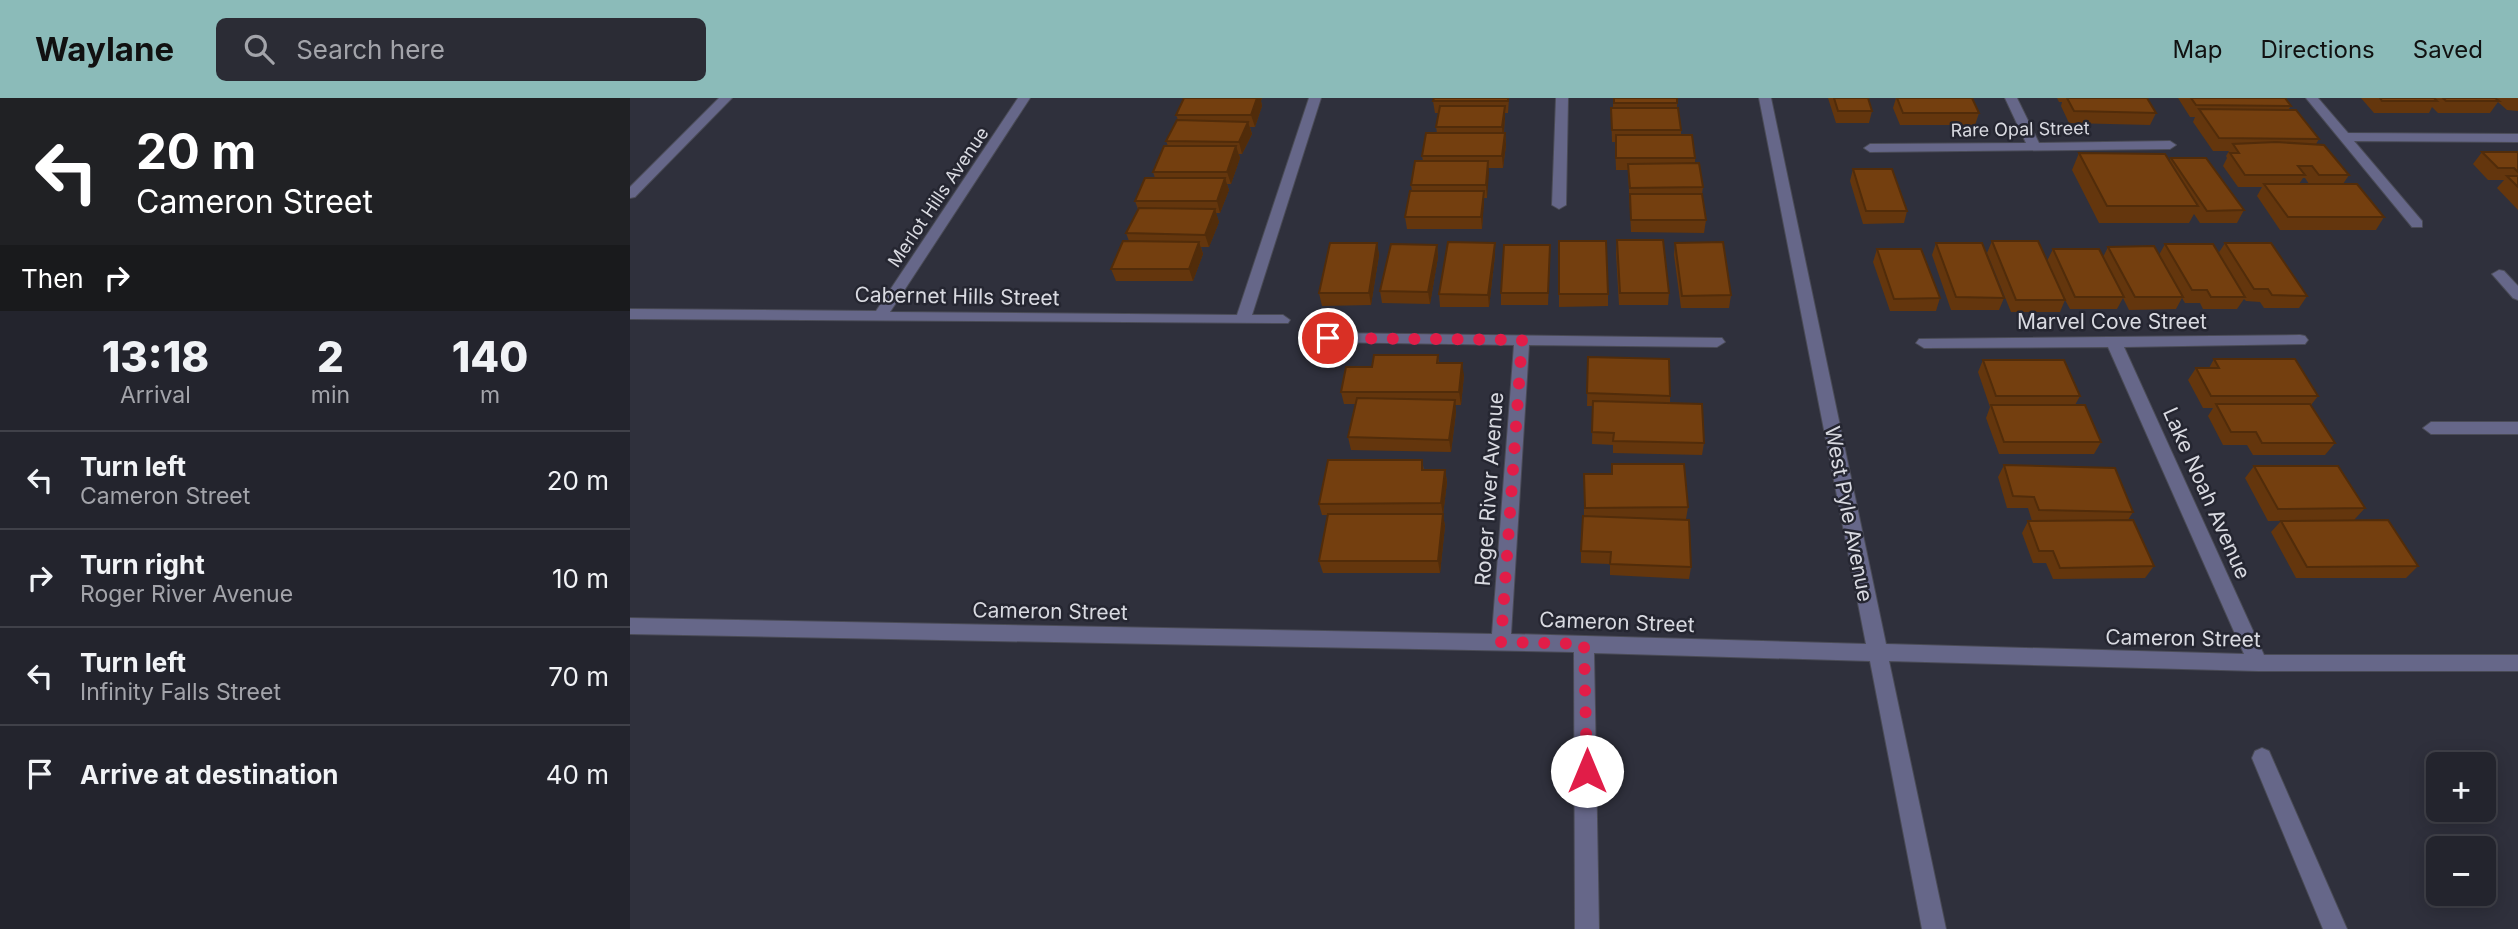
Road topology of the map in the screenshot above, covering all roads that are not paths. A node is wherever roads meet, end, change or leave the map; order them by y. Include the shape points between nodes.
1 (726, 98) edge
2 (1024, 98) edge
3 (1315, 98) edge
4 (1562, 98) edge
5 (1765, 98) edge
6 (2011, 98) edge
7 (2312, 98) edge
8 (2344, 137) junction
9 (2518, 138) edge
10 (2170, 145) dead end
11 (2034, 146) junction
12 (1870, 148) dead end
13 (630, 194) edge
14 (1559, 205) dead end
15 (2417, 223) dead end
16 (2499, 274) dead end
17 (2518, 295) edge
18 (630, 314) edge
19 (880, 316) junction
20 (1244, 319) junction
21 (1283, 320) dead end
22 (1328, 338) dead end
23 (1522, 340) junction
24 (2301, 340) dead end
25 (1717, 342) dead end
26 (2114, 342) junction
27 (1924, 343) dead end
28 (2431, 428) dead end
29 (2518, 428) edge
30 (630, 626) edge
31 (1501, 642) junction
32 (1584, 644) junction
33 (1877, 653) junction
34 (2258, 663) junction
35 (2518, 663) edge
36 (2262, 758) dead end
37 (1587, 929) edge
38 (1934, 929) edge
39 (2335, 929) edge

1 - 13 street
2 - 19 street, Merlot Hills Avenue
3 - 20 street
4 - 14 street
5 - 33 street, West Pyle Avenue
6 - 11 street
7 - 8 street
8 - 9 street
8 - 15 street
10 - 11 street, Rare Opal Street
11 - 12 street, Rare Opal Street
16 - 17 street
18 - 19 street, Cabernet Hills Street
19 - 20 street, Cabernet Hills Street
20 - 21 street, Cabernet Hills Street
22 - 23 street
23 - 25 street
23 - 31 street, Roger River Avenue
24 - 26 street, Marvel Cove Street
26 - 27 street, Marvel Cove Street
26 - 34 street, Lake Noah Avenue
28 - 29 street
30 - 31 street, Cameron Street
31 - 32 street, Cameron Street
32 - 33 street, Cameron Street
32 - 37 street
33 - 34 street, Cameron Street
33 - 38 street, West Pyle Avenue
34 - 35 street, Cameron Street
36 - 39 street

